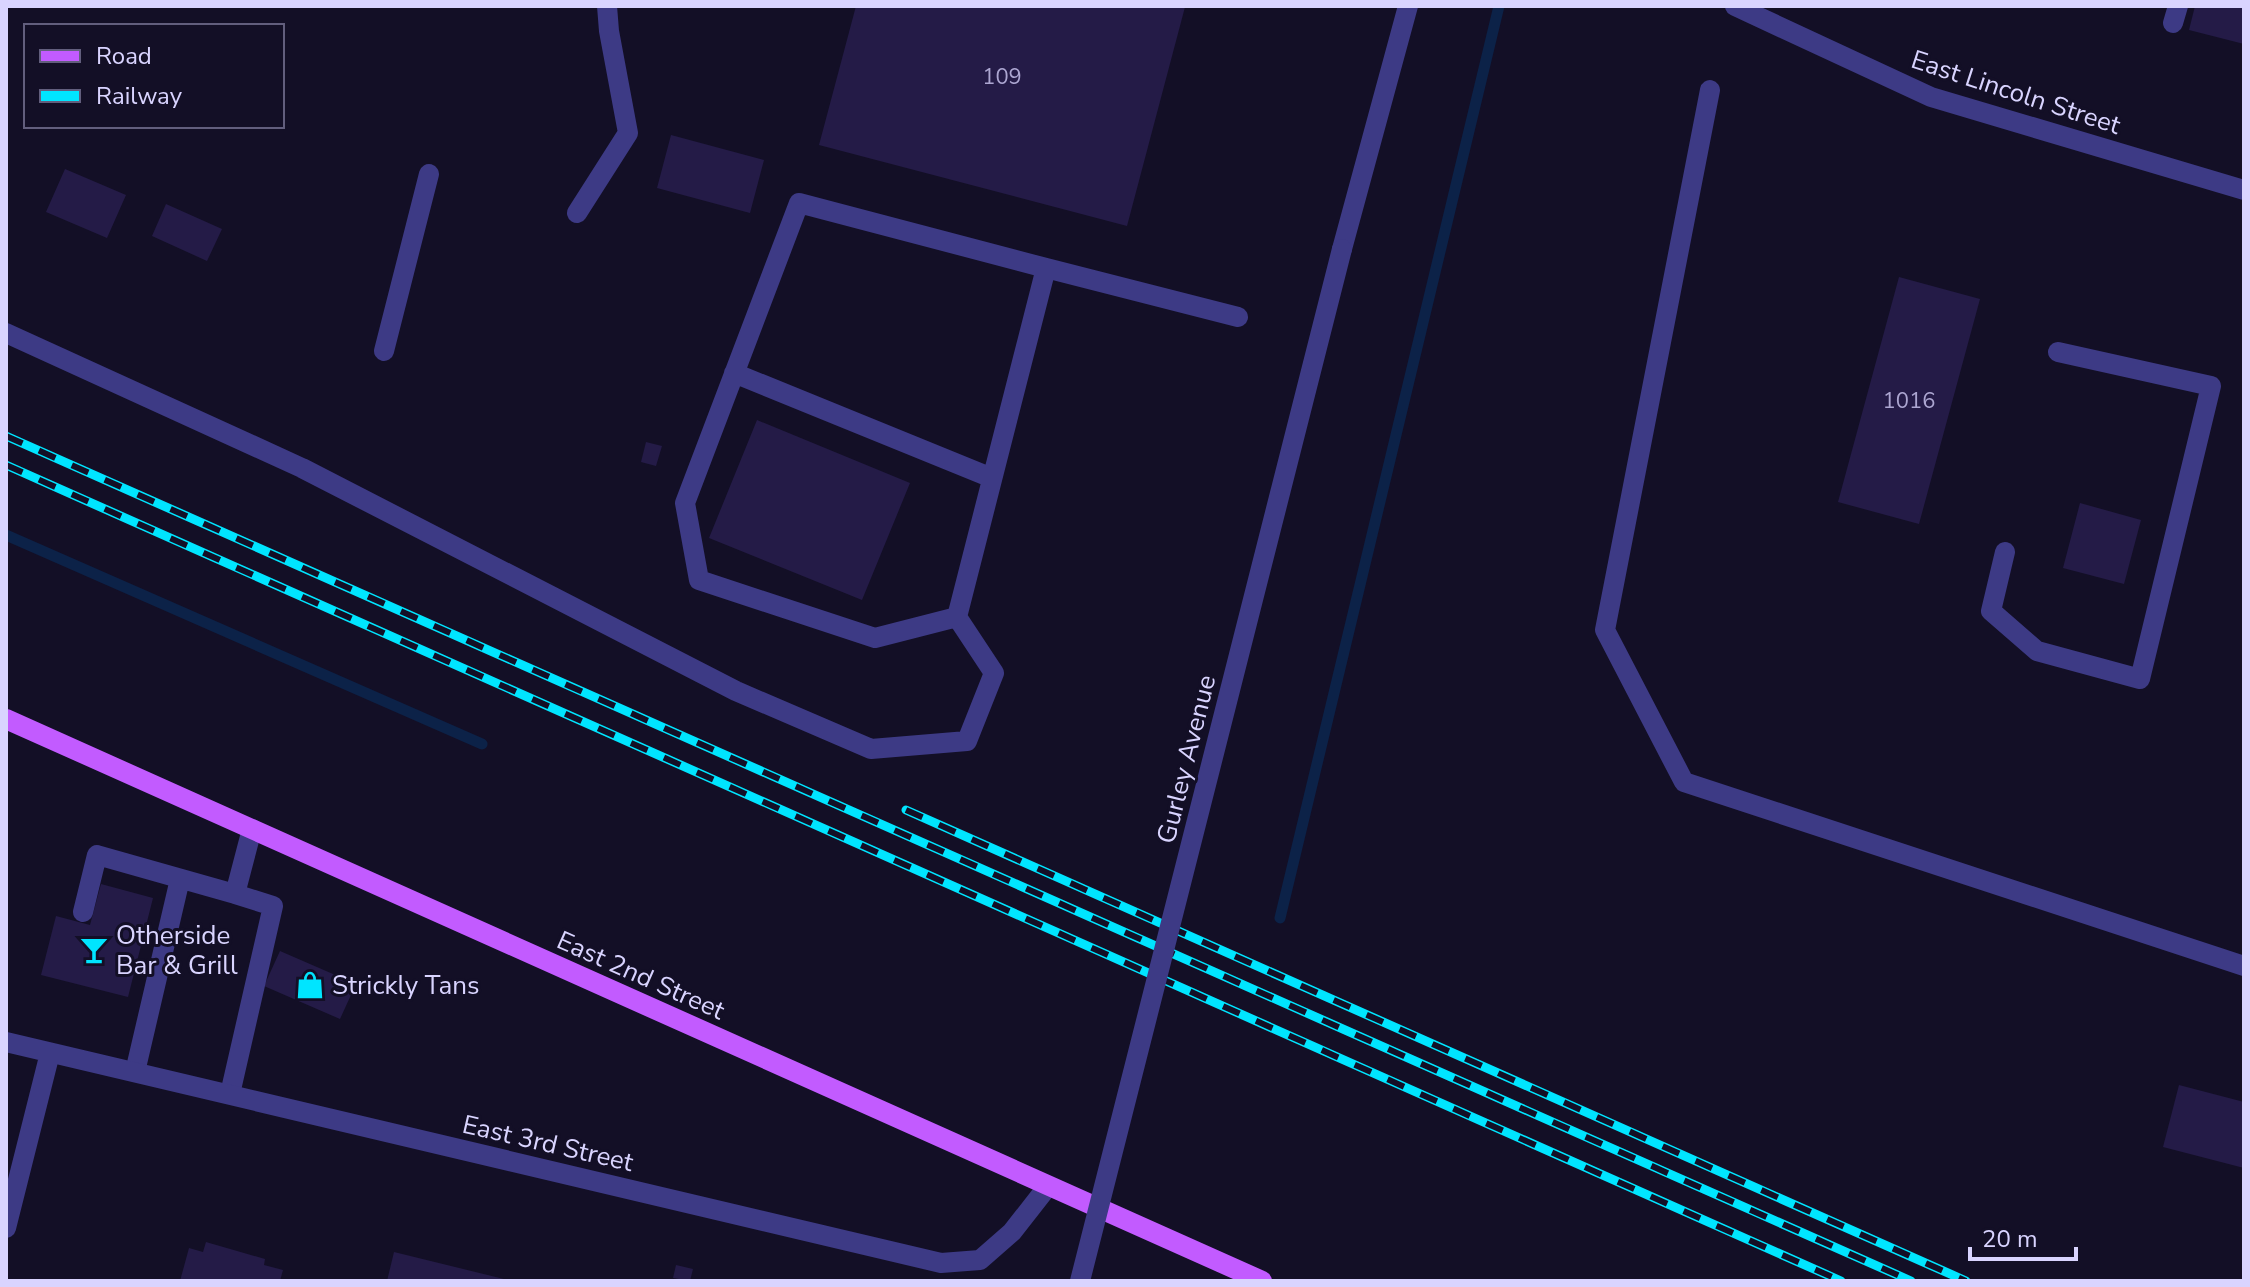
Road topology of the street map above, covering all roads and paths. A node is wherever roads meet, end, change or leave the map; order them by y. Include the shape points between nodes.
1 (607, 6) edge
2 (1408, 6) edge
3 (1735, 6) edge
4 (1710, 90) dead end
5 (429, 174) dead end
6 (2244, 190) edge
7 (577, 213) dead end
8 (1046, 268) junction
9 (1238, 317) dead end
10 (6, 333) edge
11 (384, 351) dead end
12 (2058, 352) dead end
13 (734, 373) junction
14 (992, 478) junction
15 (2005, 552) dead end
16 (957, 617) junction
17 (6, 719) edge
18 (252, 829) junction
19 (180, 879) junction
20 (235, 894) junction
21 (83, 912) dead end
22 (2244, 966) edge
23 (6, 1042) edge
24 (50, 1053) junction
25 (135, 1072) junction
26 (230, 1094) junction
27 (1048, 1186) junction
28 (6, 1228) edge
29 (1258, 1279) edge
30 (1080, 1281) edge

1 - 7 street via 628,133
2 - 30 street, Gurley Avenue, bridge
3 - 6 street, East Lincoln Street via 1931,97
4 - 22 street via 1605,630 1684,782
5 - 11 street
8 - 9 street
8 - 13 street via 799,203
8 - 14 street
10 - 16 street via 302,468 736,691 871,749 967,741 994,673
12 - 15 street via 2211,386 2140,679 2037,651 1991,611
13 - 14 street
13 - 16 street via 685,503 699,580 875,638
14 - 16 street
17 - 18 main road, East 2nd Street
18 - 20 street
18 - 27 main road, East 2nd Street
19 - 20 street
19 - 21 street via 97,855
19 - 25 street
20 - 26 street via 273,906
23 - 24 street, East 3rd Street
24 - 25 street, East 3rd Street
24 - 28 street
25 - 26 street, East 3rd Street
26 - 27 street, East 3rd Street via 941,1263 980,1260 1012,1232
27 - 29 main road, East 2nd Street

